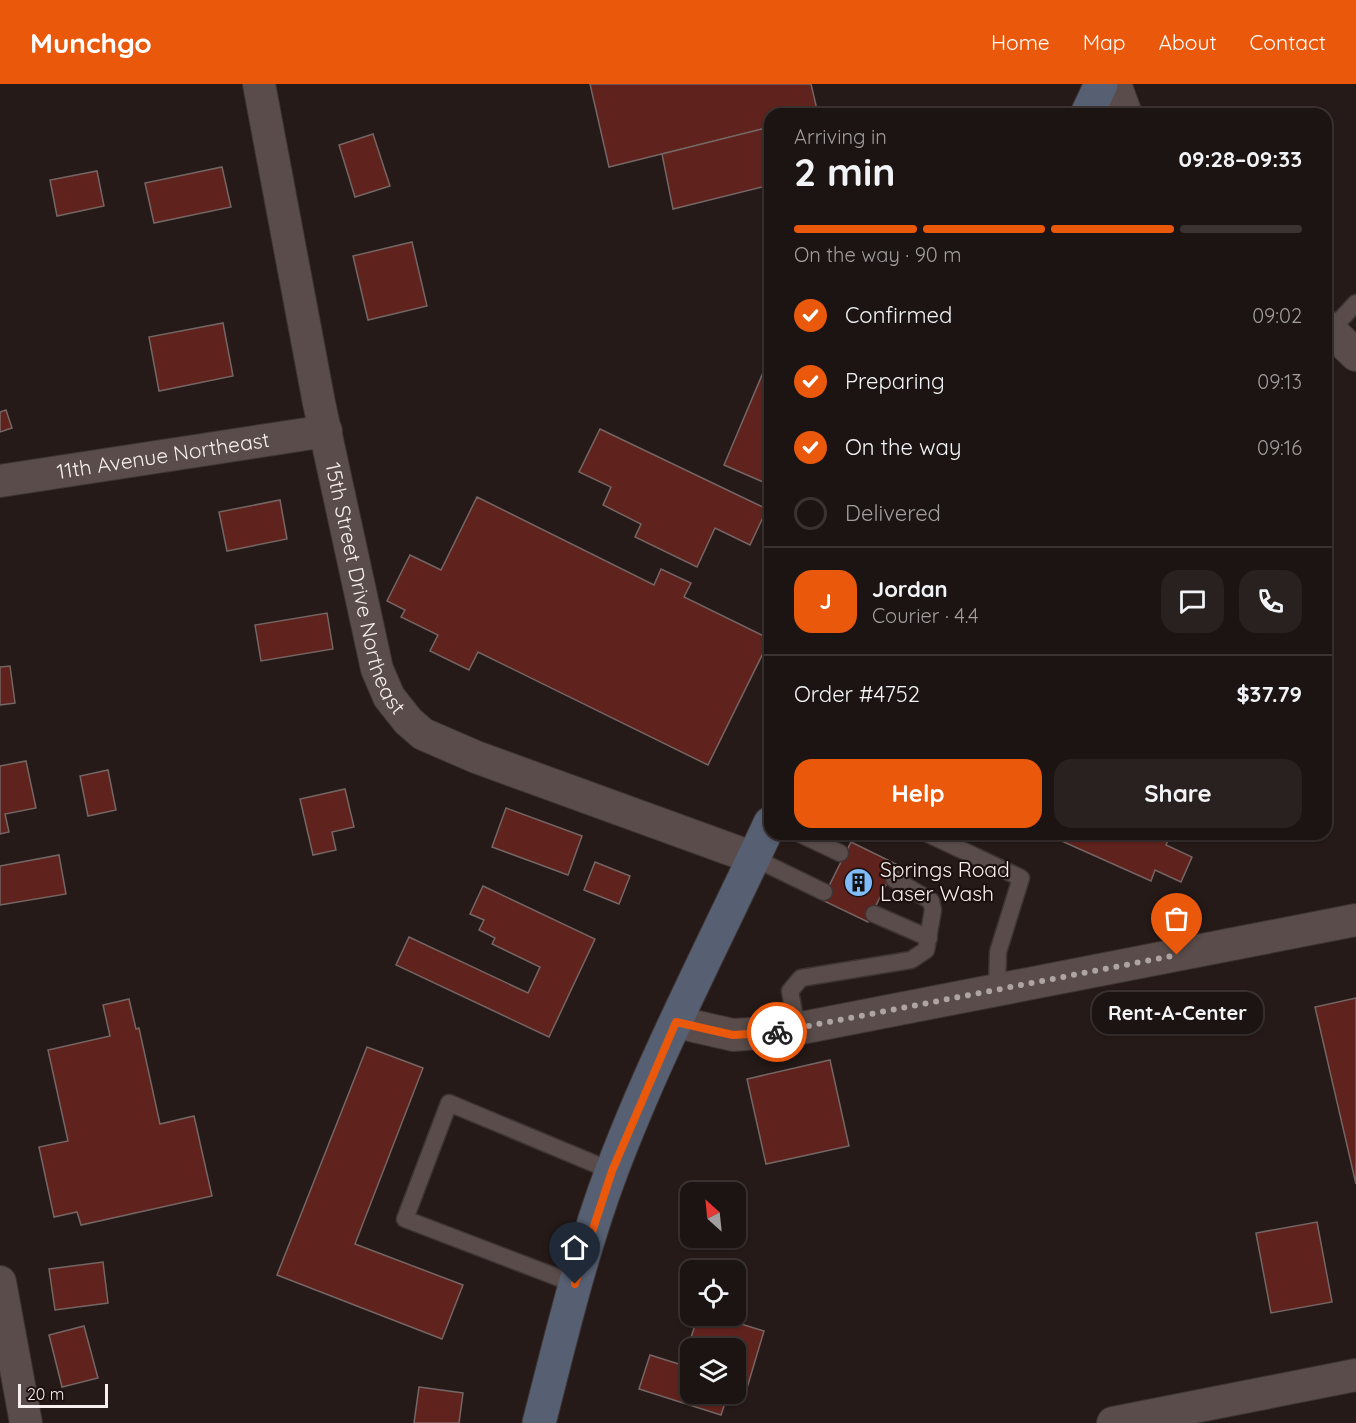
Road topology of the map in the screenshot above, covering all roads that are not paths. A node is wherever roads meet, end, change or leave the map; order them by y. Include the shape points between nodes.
1 (259, 84) edge
2 (1101, 84) edge
3 (1115, 84) edge
4 (1090, 108) edge
5 (1124, 108) edge
6 (1356, 303) edge
7 (1332, 324) edge
8 (1332, 332) edge
9 (1356, 355) edge
10 (326, 431) junction
11 (0, 481) edge
12 (764, 835) edge
13 (813, 840) edge
14 (941, 840) edge
15 (840, 853) dead end
16 (753, 858) junction
17 (894, 879) dead end
18 (824, 892) dead end
19 (874, 914) dead end
20 (1356, 920) edge
21 (929, 938) junction
22 (997, 990) junction
23 (676, 1022) junction
24 (796, 1029) junction
25 (612, 1171) junction
26 (0, 1282) edge
27 (575, 1284) junction
28 (1356, 1376) edge
29 (9, 1382) edge
30 (26, 1423) edge
31 (539, 1423) edge
32 (1113, 1423) edge

1 - 10 street, 15th Street Drive Northeast
2 - 4 main road
3 - 5 street
6 - 7 lane
8 - 9 street
10 - 11 street, 11th Avenue Northeast
10 - 16 street, 15th Street Drive Northeast via 377,669 389,697 408,721 423,734 476,757
12 - 16 main road
13 - 15 lane
14 - 22 lane via 1021,878 998,952
16 - 18 lane
16 - 23 main road
17 - 21 lane via 931,901
19 - 21 lane
20 - 22 street
21 - 24 lane via 926,950 911,960 796,981 790,995
22 - 24 street
23 - 24 street via 733,1035
23 - 25 main road
25 - 27 main road
25 - 27 lane via 449,1103 405,1219
26 - 29 street
27 - 31 main road
28 - 32 street
29 - 30 street

